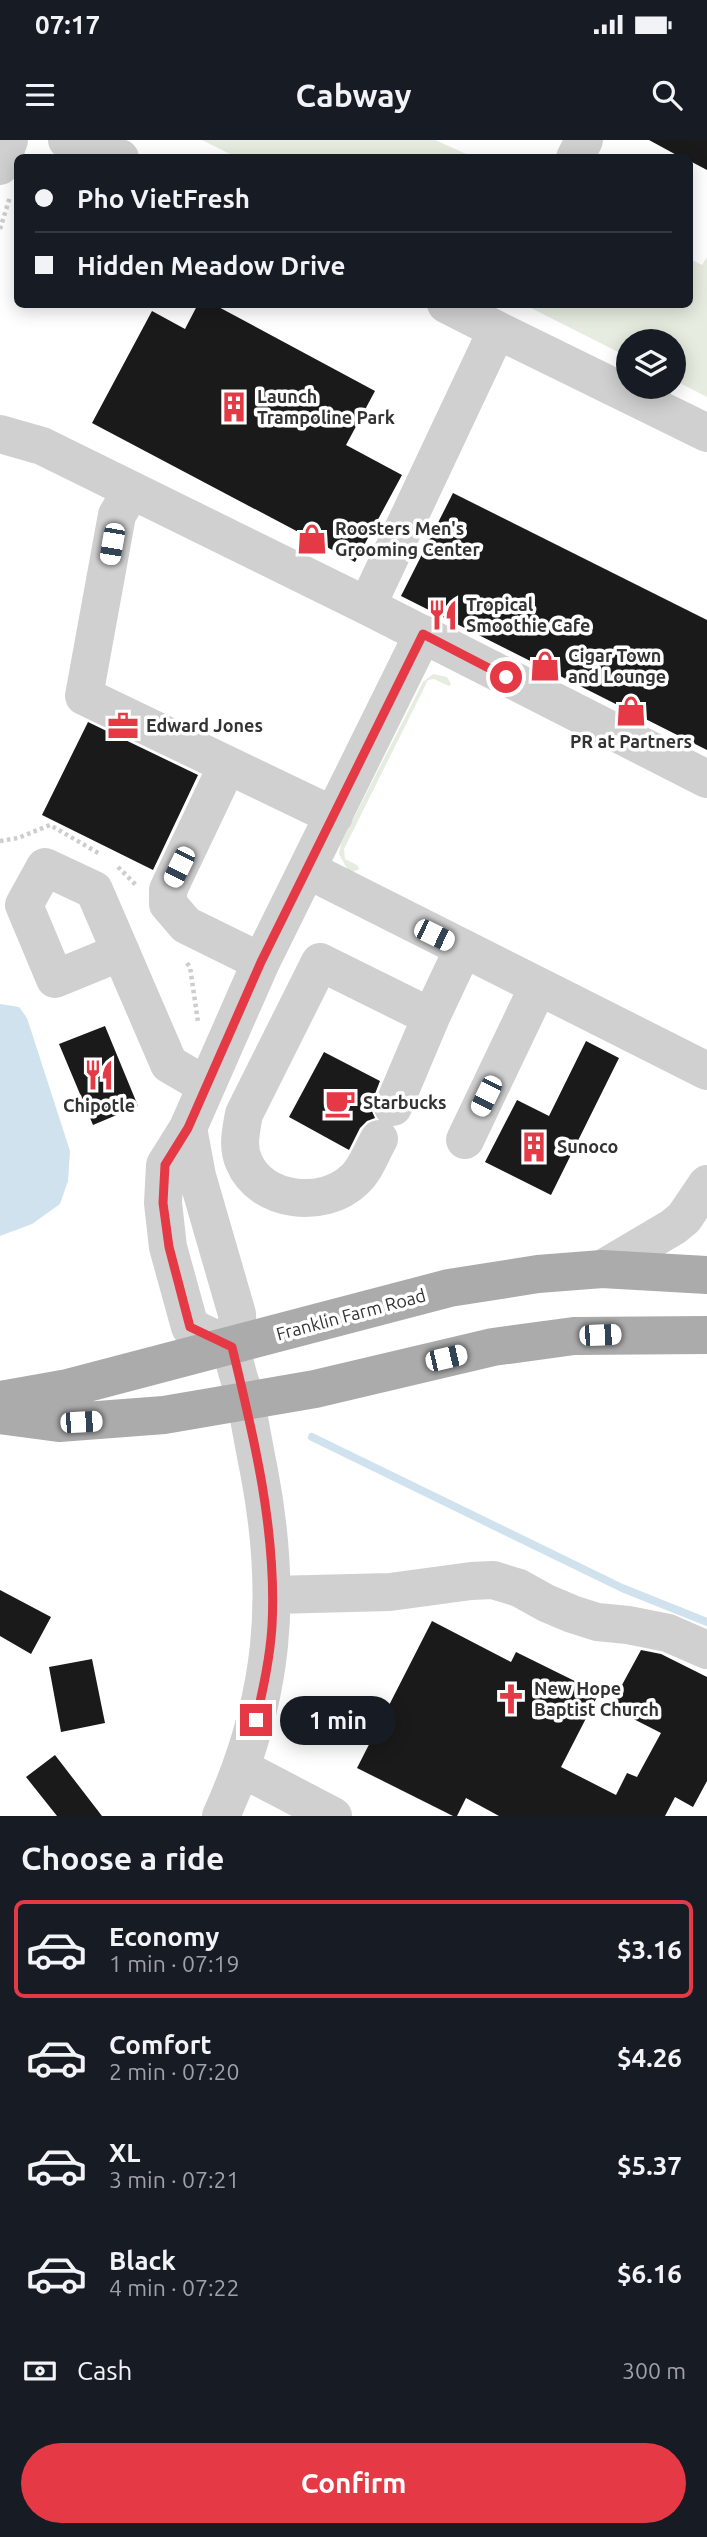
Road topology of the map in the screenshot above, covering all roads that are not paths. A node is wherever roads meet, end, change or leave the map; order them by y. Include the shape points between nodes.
1 (9, 140) edge
2 (67, 140) edge
3 (108, 154) edge
4 (5, 181) edge
5 (454, 308) edge
6 (497, 330) junction
7 (707, 433) edge
8 (0, 434) edge
9 (131, 491) junction
10 (367, 606) junction
11 (423, 634) junction
12 (227, 765) junction
13 (707, 779) edge
14 (334, 816) junction
15 (308, 870) junction
16 (463, 949) junction
17 (121, 952) dead end
18 (261, 962) junction
19 (538, 987) junction
20 (431, 1017) junction
21 (707, 1071) edge
22 (205, 1084) junction
23 (188, 1128) junction
24 (464, 1140) dead end
25 (707, 1184) edge
26 (602, 1269) junction
27 (707, 1275) edge
28 (707, 1335) edge
29 (232, 1347) junction
30 (0, 1400) edge
31 (245, 1401) junction
32 (0, 1415) edge
33 (273, 1595) junction
34 (707, 1650) edge
35 (242, 1768) junction
36 (221, 1816) edge
37 (333, 1816) edge

1 - 4 street
2 - 3 street
5 - 6 street
6 - 7 street
6 - 10 street
8 - 9 street via 42,446
9 - 10 street
9 - 12 street via 117,514 84,696
10 - 11 street
11 - 13 street
11 - 14 street
12 - 14 street
12 - 18 street via 168,890 168,904 186,925
14 - 15 street
15 - 16 street
15 - 18 street
16 - 19 street
16 - 20 street
17 - 22 street via 169,1064
18 - 22 street
19 - 21 street
19 - 24 street
20 - 20 street via 320,962 244,1115 239,1138 250,1175 278,1194 307,1198 341,1190 356,1179 386,1123
22 - 23 street
23 - 29 street via 197,1176 237,1314
23 - 29 street via 165,1165 163,1203 169,1247 190,1327
25 - 26 street via 673,1227
26 - 27 main road, Franklin Farm Road
26 - 29 main road, Franklin Farm Road via 449,1288
28 - 31 main road via 574,1336 493,1347 315,1390
29 - 30 main road, Franklin Farm Road
29 - 31 street
31 - 32 main road via 104,1421 59,1423
31 - 33 street via 267,1514
33 - 34 street via 390,1592 492,1580 572,1614 668,1633
33 - 35 street via 267,1665
35 - 36 street
35 - 37 street

